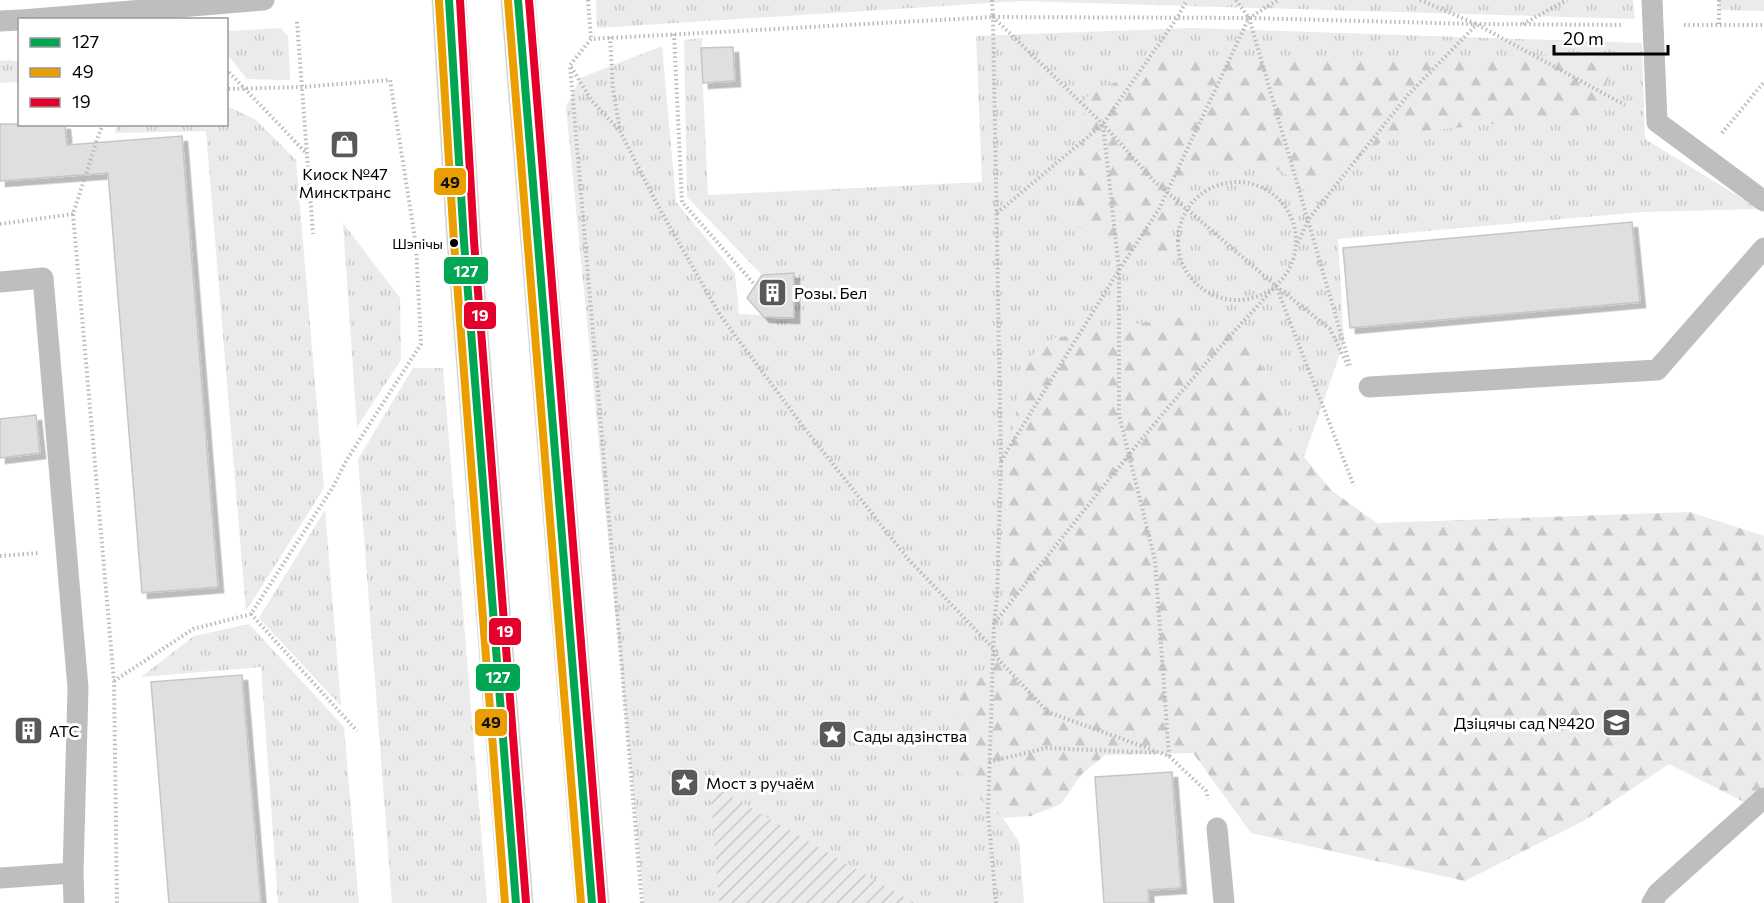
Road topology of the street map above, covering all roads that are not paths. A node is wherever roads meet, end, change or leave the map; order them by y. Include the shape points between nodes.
1 (264, 0) edge
2 (449, 0) edge
3 (518, 0) edge
4 (1652, 0) edge
5 (45, 18) edge
6 (18, 20) edge
7 (0, 21) edge
8 (1764, 201) edge
9 (1764, 248) edge
10 (0, 282) edge
11 (1362, 382) road end
12 (1764, 798) edge
13 (1217, 828) road end
14 (73, 873) junction
15 (0, 879) edge
16 (74, 903) edge
17 (516, 903) edge
18 (592, 903) edge
19 (1224, 903) edge
20 (1652, 903) edge

1 - 5 lane
2 - 17 main road
3 - 18 main road
4 - 8 lane via 1657,122
6 - 7 lane
9 - 11 lane via 1657,370
10 - 14 lane via 43,278 78,688
12 - 20 lane via 1658,893
13 - 19 lane
14 - 15 lane
14 - 16 lane

